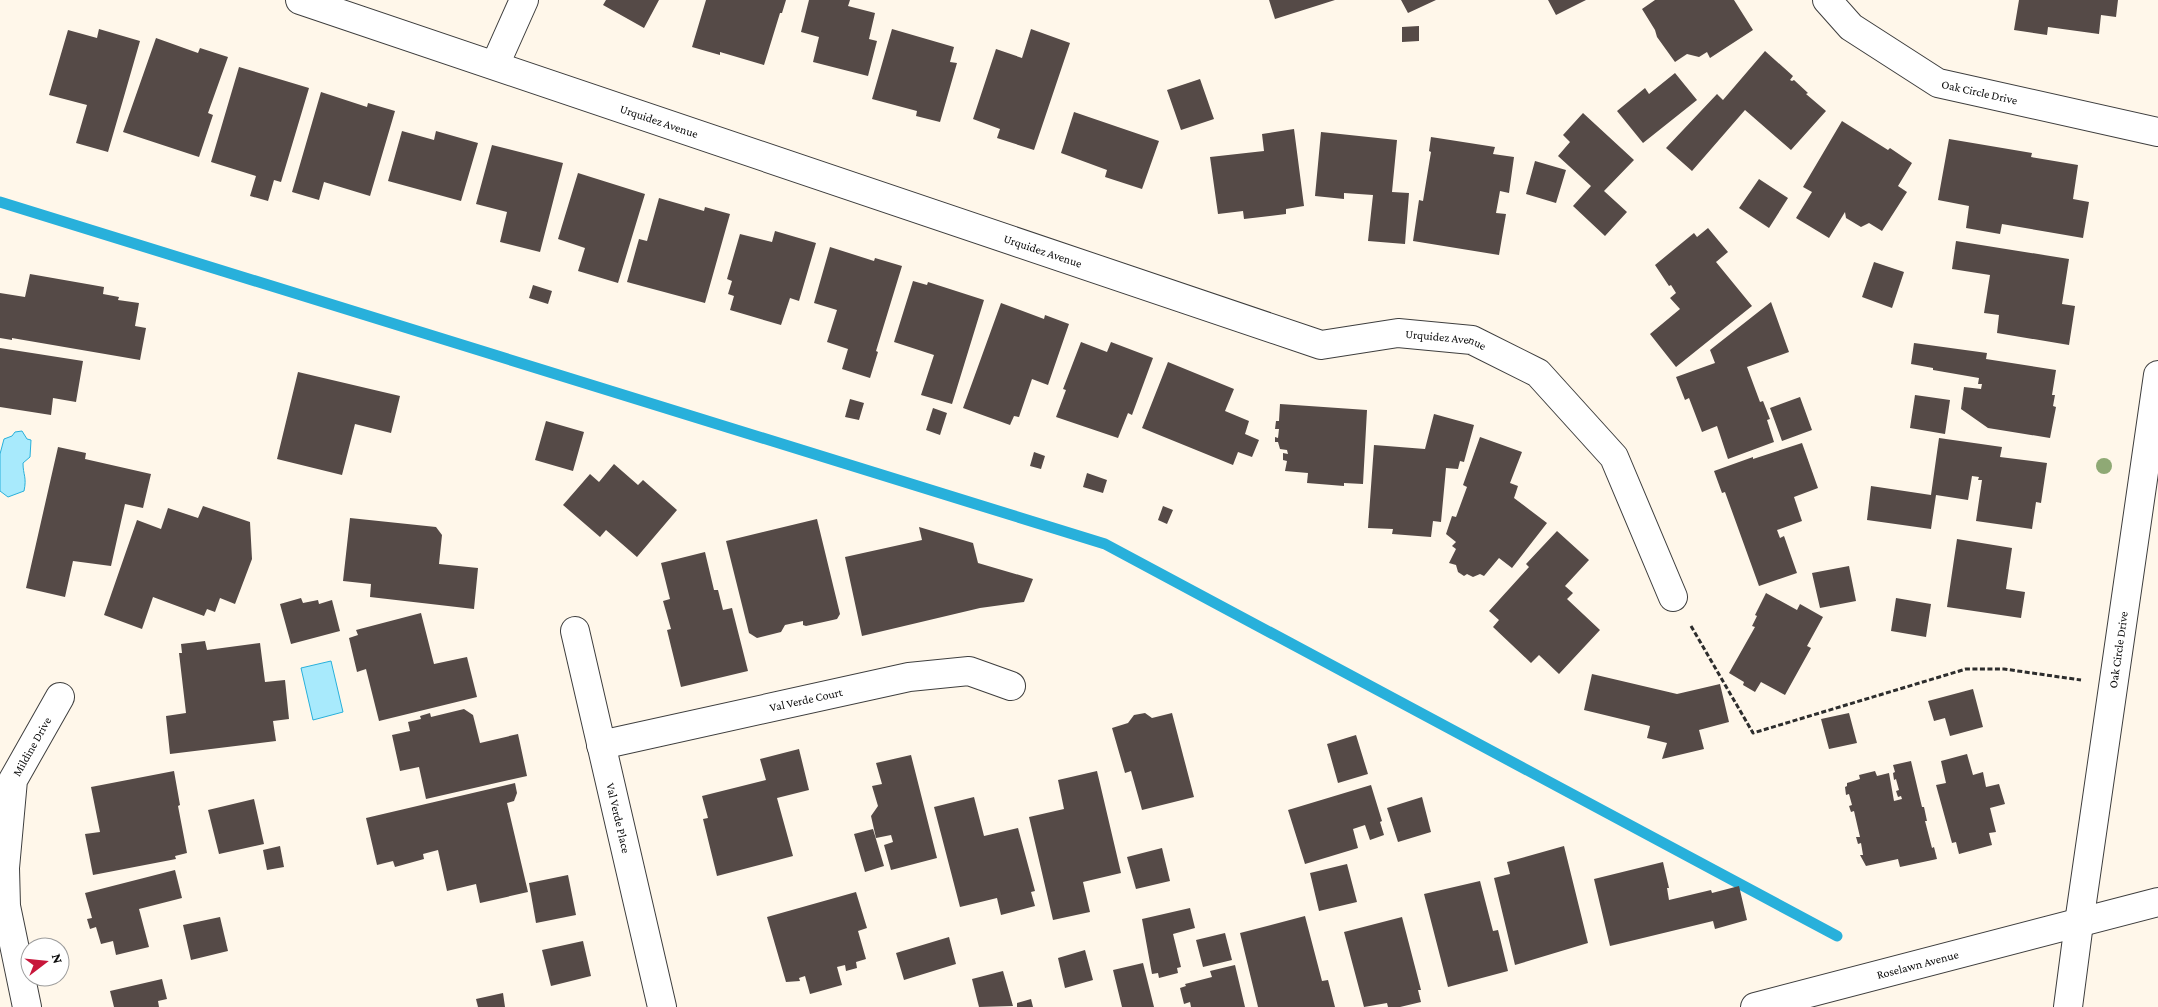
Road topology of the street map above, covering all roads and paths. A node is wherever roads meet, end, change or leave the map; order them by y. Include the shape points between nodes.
1 (300, 0) edge
2 (524, 0) edge
3 (1827, 0) edge
4 (495, 66) junction
5 (2158, 132) edge
6 (2158, 375) edge
7 (1673, 596) joint
8 (575, 631) dead end
9 (2113, 685) junction
10 (1011, 686) dead end
11 (60, 697) dead end
12 (601, 745) junction
13 (2158, 902) edge
14 (2080, 923) junction
15 (27, 1007) edge
16 (662, 1007) edge
17 (1755, 1007) edge
18 (2068, 1007) edge

1 - 4 street, Urquidez Avenue
2 - 4 street
3 - 5 street, Oak Circle Drive via 1851,27 1938,83
4 - 7 street, Urquidez Avenue via 1321,345 1398,333 1472,340 1538,374 1614,457
6 - 9 street, Oak Circle Drive
7 - 9 path via 1753,733 1966,669 2004,669
8 - 12 street, Val Verde Place
9 - 14 street, Oak Circle Drive
10 - 12 street, Val Verde Court via 969,671 909,678
11 - 15 street, Mildine Drive via 13,780 6,906
12 - 16 street, Val Verde Place
13 - 14 street, Roselawn Avenue
14 - 17 street, Roselawn Avenue
14 - 18 street, Oak Circle Drive

